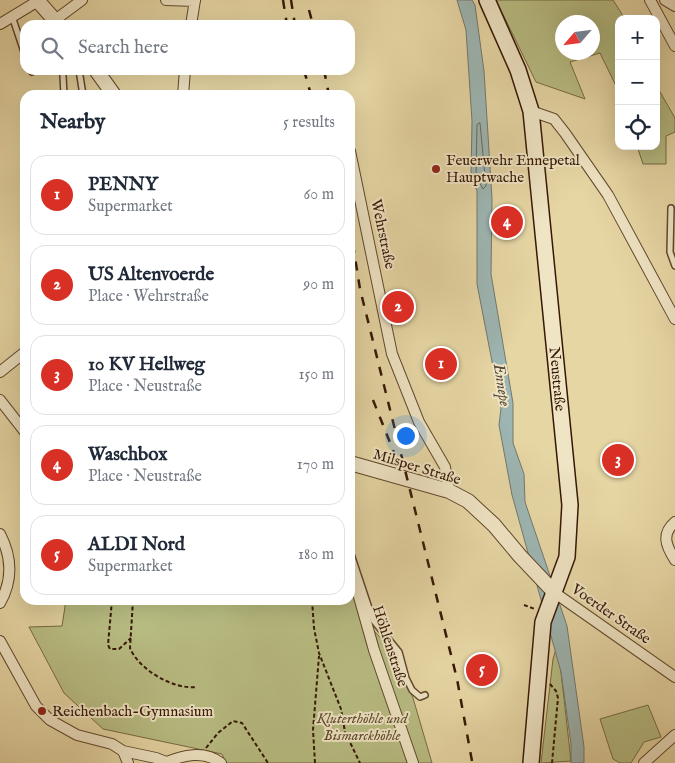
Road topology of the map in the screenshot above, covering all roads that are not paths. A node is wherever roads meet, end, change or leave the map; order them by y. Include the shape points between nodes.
1 (37, 0) edge
2 (82, 0) edge
3 (166, 0) edge
4 (195, 0) edge
5 (487, 0) edge
6 (650, 0) edge
7 (665, 0) edge
8 (675, 6) edge
9 (12, 16) junction
10 (54, 20) edge
11 (60, 20) edge
12 (192, 20) edge
13 (0, 24) edge
14 (20, 40) edge
15 (675, 46) edge
16 (80, 75) edge
17 (100, 75) edge
18 (185, 75) edge
19 (63, 76) dead end
20 (64, 90) edge
21 (82, 90) edge
22 (110, 90) edge
23 (184, 90) edge
24 (531, 111) junction
25 (355, 175) edge
26 (671, 208) dead end
27 (675, 266) edge
28 (675, 319) edge
29 (20, 356) edge
30 (0, 372) edge
31 (0, 400) edge
32 (20, 426) edge
33 (355, 464) edge
34 (449, 491) junction
35 (675, 522) edge
36 (0, 534) edge
37 (673, 557) edge
38 (355, 566) edge
39 (355, 583) edge
40 (555, 593) junction
41 (0, 603) edge
42 (0, 642) edge
43 (675, 677) edge
44 (425, 695) dead end
45 (675, 735) edge
46 (123, 751) junction
47 (128, 763) edge
48 (165, 763) edge
49 (221, 763) edge
50 (413, 763) edge
51 (531, 763) edge
52 (644, 763) edge

1 - 9 street
1 - 10 street
2 - 11 street
3 - 4 street
4 - 12 street
5 - 24 main road, Neustraße via 518,70
6 - 15 street
7 - 8 street
9 - 13 street
9 - 14 lane
16 - 21 lane
17 - 22 street
18 - 23 street
19 - 20 lane
24 - 28 street via 554,118 608,195
24 - 40 main road, Neustraße via 569,497 567,557
25 - 34 street, Wehrstraße via 392,354 419,422 444,467
26 - 27 lane via 670,252
29 - 30 street
31 - 32 street
33 - 34 street, Milsper Straße
34 - 40 street, Milsper Straße via 468,500 482,513
35 - 37 street via 667,529 666,537
36 - 41 street via 9,555 10,572
38 - 44 lane via 373,620 399,652 412,690 420,697
39 - 50 street, Höhlenstraße via 374,650
40 - 43 street, Voerder Straße
40 - 51 main road, Neustraße via 545,617
42 - 46 street via 41,713 77,735 112,744
45 - 52 street
46 - 47 street
46 - 48 street
48 - 49 street via 187,755 206,754

